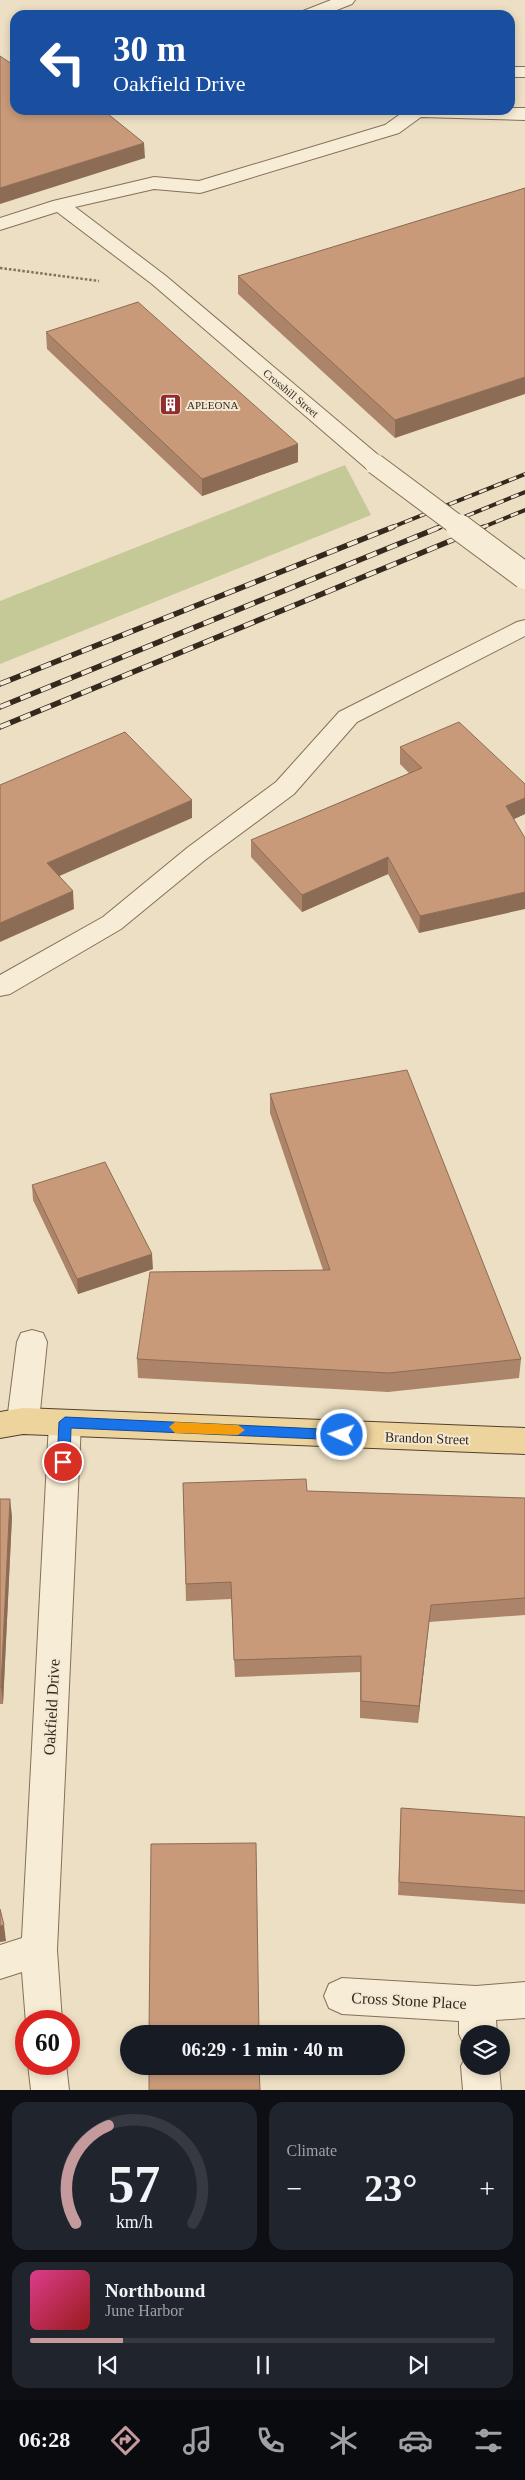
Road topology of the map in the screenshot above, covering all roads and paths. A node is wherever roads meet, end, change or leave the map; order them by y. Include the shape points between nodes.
1 (346, 0) edge
2 (321, 10) edge
3 (411, 115) edge
4 (60, 206) junction
5 (0, 224) edge
6 (0, 268) edge
7 (108, 282) dead end
8 (525, 576) edge
9 (525, 627) edge
10 (0, 987) edge
11 (32, 1342) dead end
12 (65, 1422) junction
13 (11, 1423) edge
14 (525, 1441) edge
15 (39, 1950) junction
16 (0, 1962) edge
17 (342, 1996) dead end
18 (525, 2000) edge
19 (43, 2010) edge
20 (477, 2019) edge
21 (48, 2075) edge
22 (481, 2075) edge
23 (50, 2090) edge
24 (482, 2090) edge

1 - 2 street
3 - 4 street via 392,129 200,187 154,183
4 - 5 street
4 - 8 street, Crosshill Street, bridge via 159,280 375,464
6 - 7 path
9 - 10 street via 348,717 284,788 112,923
11 - 13 street
12 - 13 main road, Brandon Street
12 - 14 main road, Brandon Street
12 - 15 street, Oakfield Drive
15 - 16 street
15 - 19 street, Oakfield Drive
17 - 20 street, Cross Stone Place
18 - 20 street, Cross Stone Place
21 - 23 street
22 - 24 street

